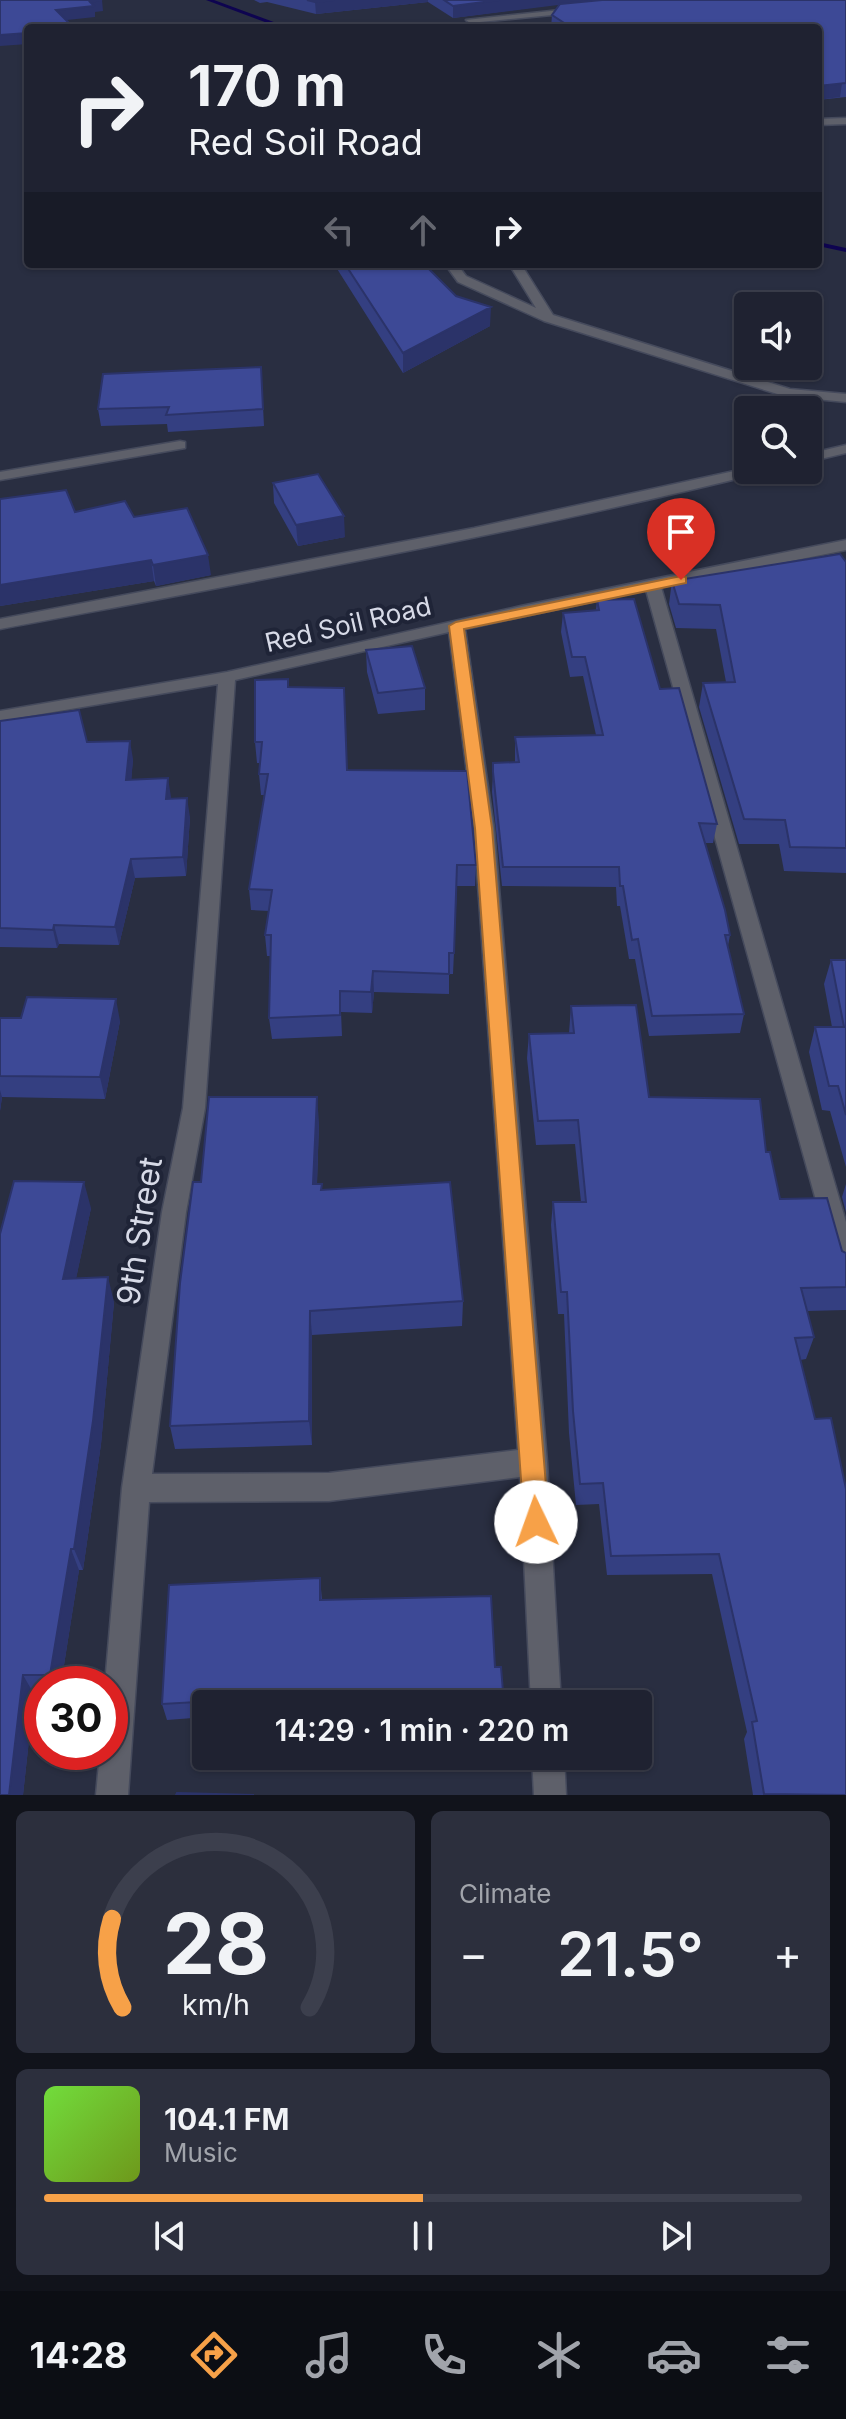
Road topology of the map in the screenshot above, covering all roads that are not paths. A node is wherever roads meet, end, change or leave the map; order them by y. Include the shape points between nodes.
1 (591, 9) edge
2 (470, 20) edge
3 (846, 121) edge
4 (822, 122) edge
5 (454, 268) edge
6 (517, 268) edge
7 (548, 318) junction
8 (846, 398) edge
9 (180, 445) dead end
10 (846, 449) edge
11 (822, 455) edge
12 (734, 475) edge
13 (0, 476) edge
14 (846, 545) edge
15 (653, 586) junction
16 (0, 624) edge
17 (456, 626) junction
18 (227, 677) junction
19 (0, 716) edge
20 (846, 1265) edge
21 (533, 1462) junction
22 (136, 1488) junction
23 (545, 1690) edge
24 (549, 1770) edge
25 (112, 1795) edge
26 (550, 1795) edge

1 - 2 street
3 - 4 street
5 - 7 street via 462,279
6 - 7 street
7 - 8 street via 789,393
9 - 13 street
10 - 11 street
12 - 16 street via 343,560
14 - 15 street, Red Soil Road
15 - 17 street, Red Soil Road
15 - 20 street
17 - 18 street, Red Soil Road
17 - 21 street via 484,828
18 - 19 street, Red Soil Road
18 - 22 street, 9th Street via 194,1108 174,1212
21 - 22 street via 329,1487
21 - 23 street
22 - 25 street, 9th Street
24 - 26 street

